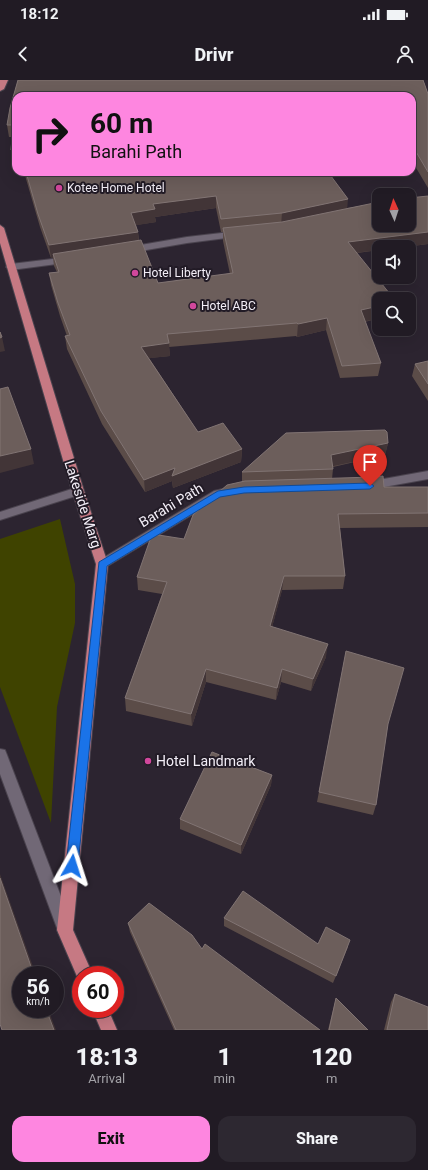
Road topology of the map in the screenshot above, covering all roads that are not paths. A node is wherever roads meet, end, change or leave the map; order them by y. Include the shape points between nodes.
1 (4, 80) edge
2 (0, 89) edge
3 (0, 228) edge
4 (250, 233) edge
5 (118, 252) edge
6 (80, 259) edge
7 (11, 267) junction
8 (428, 475) edge
9 (354, 486) edge
10 (238, 490) edge
11 (78, 491) junction
12 (0, 516) edge
13 (102, 564) junction
14 (0, 755) edge
15 (66, 930) junction
16 (81, 966) edge
17 (104, 1018) edge
18 (109, 1030) edge

1 - 2 main road
3 - 7 main road, Lakeside Marg
4 - 5 street via 186,240
6 - 7 street
7 - 11 main road, Lakeside Marg
8 - 9 street via 370,486
10 - 13 street, Barahi Path via 218,494
11 - 12 street
11 - 13 main road, Lakeside Marg
13 - 15 main road, Lakeside Marg
14 - 15 street
15 - 16 main road, Lakeside Marg
17 - 18 main road

